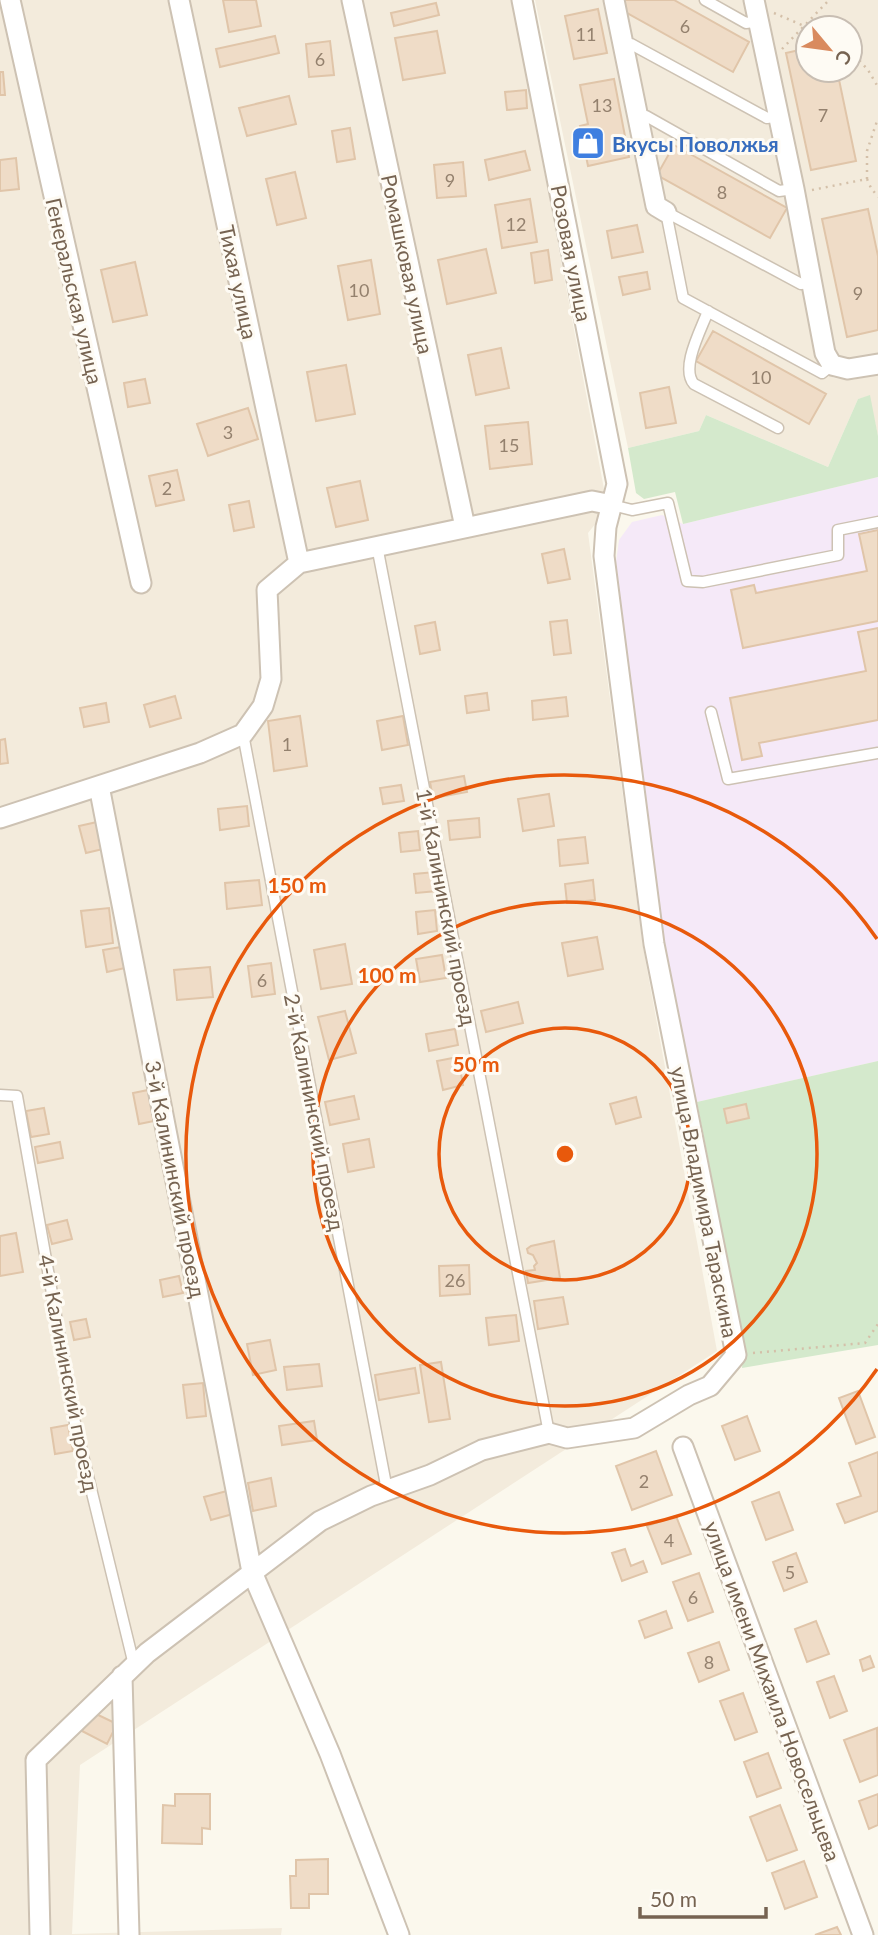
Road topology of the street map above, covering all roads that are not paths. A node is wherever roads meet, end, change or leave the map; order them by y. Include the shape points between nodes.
1 (10, 0) edge
2 (179, 0) edge
3 (352, 0) edge
4 (522, 0) edge
5 (614, 0) edge
6 (705, 0) edge
7 (756, 9) edge
8 (624, 44) junction
9 (777, 116) junction
10 (638, 118) junction
11 (795, 191) junction
12 (666, 212) junction
13 (812, 283) junction
14 (708, 311) junction
15 (832, 365) junction
16 (878, 365) edge
17 (778, 428) dead end
18 (611, 505) junction
19 (878, 522) edge
20 (465, 527) junction
21 (377, 546) junction
22 (299, 563) junction
23 (141, 583) dead end
24 (711, 712) dead end
25 (243, 734) junction
26 (878, 753) edge
27 (99, 786) junction
28 (0, 818) edge
29 (0, 1095) edge
30 (549, 1433) junction
31 (683, 1447) dead end
32 (387, 1490) junction
33 (252, 1572) junction
34 (128, 1671) junction
35 (40, 1935) edge
36 (129, 1935) edge
37 (400, 1935) edge
38 (863, 1935) edge

1 - 23 street, Генеральская улица
2 - 22 street, Тихая улица
3 - 20 street, Ромашковая улица
4 - 18 street, Розовая улица via 617,484
5 - 8 street
6 - 7 lane via 746,23
7 - 9 street
8 - 9 lane via 766,118
8 - 10 street
9 - 11 street
10 - 11 lane via 646,116 779,191
10 - 12 street via 656,206
11 - 13 street
12 - 13 lane via 801,284
12 - 14 lane via 683,298
13 - 15 street via 825,353
14 - 15 lane via 822,373
14 - 17 lane via 689,363 689,379
15 - 16 street via 848,369
18 - 19 lane via 632,510 668,503 687,581 703,582 838,555 838,530
18 - 20 street via 592,501
18 - 30 street, улица Владимира Тараскина via 604,556 654,944 736,1354 710,1386 634,1428 567,1438
20 - 21 street
21 - 22 street
21 - 30 lane, 1-й Калининский проезд
22 - 25 street via 267,590 271,679 263,706
24 - 26 lane via 727,779
25 - 27 street
25 - 32 lane, 2-й Калининский проезд
27 - 28 street
27 - 33 street, 3-й Калининский проезд
29 - 34 lane, 4-й Калининский проезд via 17,1096 75,1423
30 - 32 street, улица Владимира Тараскина via 482,1450
31 - 38 street, улица имени Михаила Новосельцева
32 - 33 street, улица Владимира Тараскина via 320,1521
33 - 34 street, улица Владимира Тараскина
33 - 37 street, 3-й Калининский проезд via 330,1754
34 - 35 street, улица Владимира Тараскина via 36,1760
34 - 36 street

